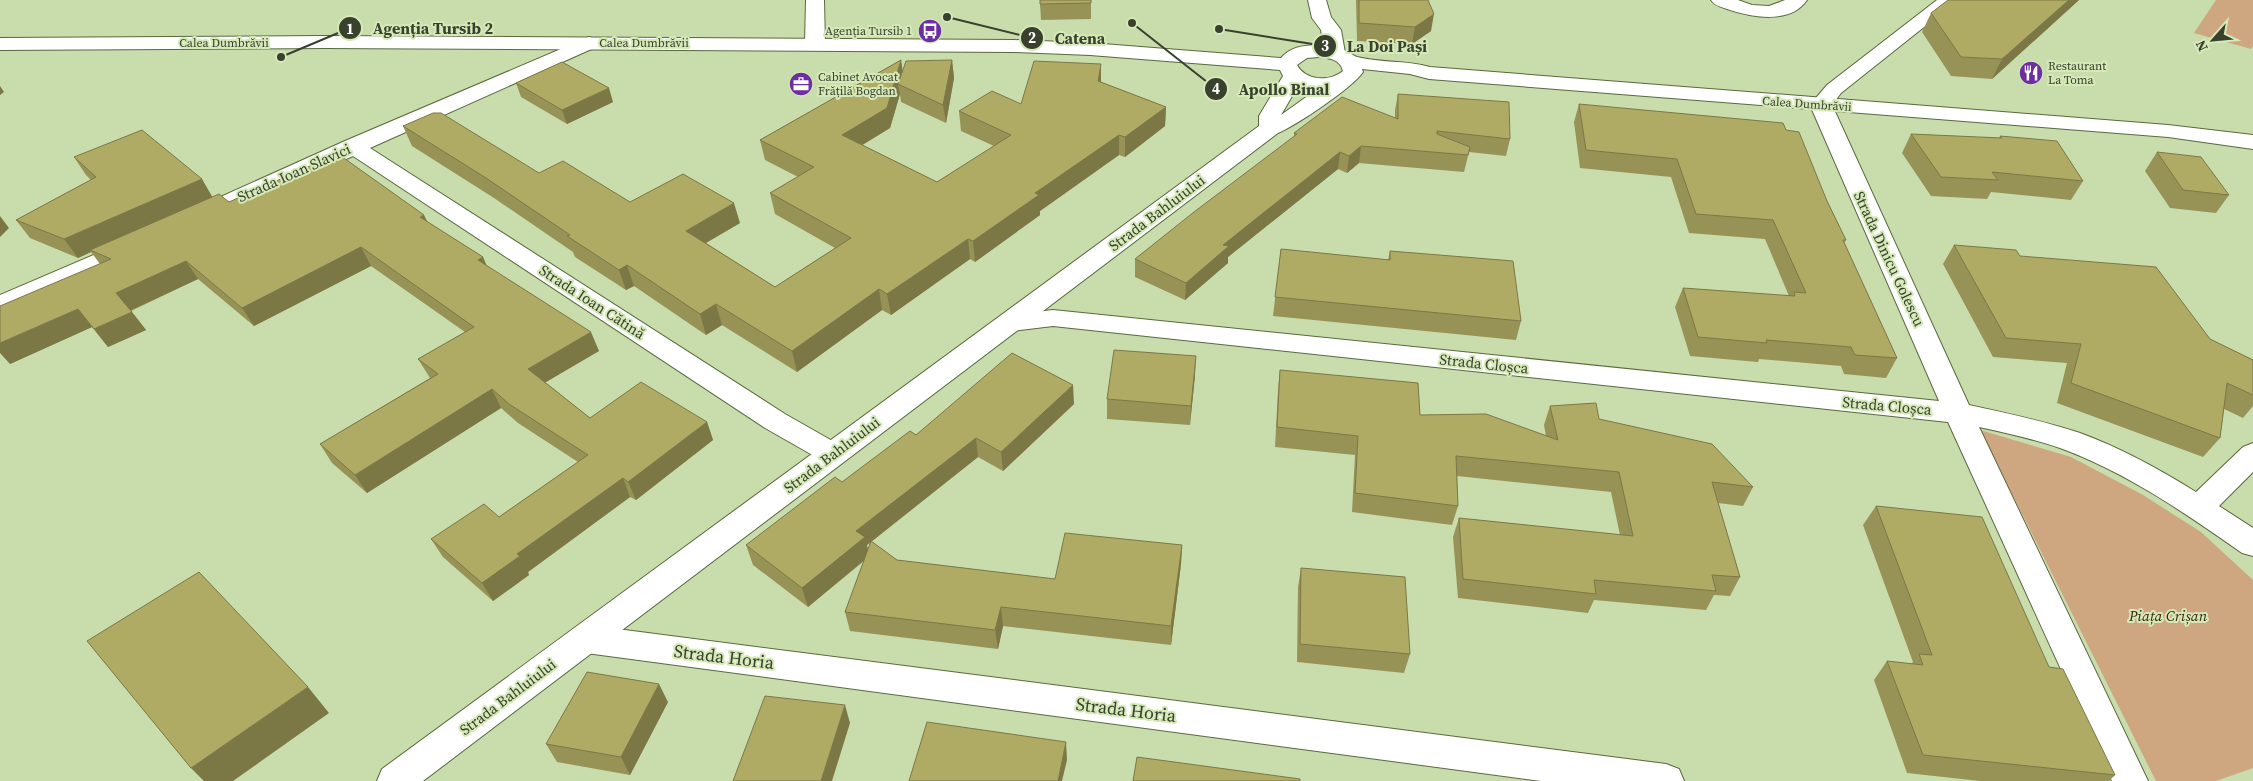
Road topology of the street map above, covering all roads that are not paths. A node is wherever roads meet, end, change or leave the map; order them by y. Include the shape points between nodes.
1 (815, 0) edge
2 (1720, 0) edge
3 (1798, 0) edge
4 (1948, 0) edge
5 (1319, 9) edge
6 (589, 43) junction
7 (0, 44) edge
8 (815, 44) junction
9 (1313, 51) junction
10 (1344, 68) junction
11 (1290, 70) junction
12 (1821, 105) junction
13 (1270, 128) junction
14 (2253, 132) edge
15 (2186, 133) junction
16 (2253, 142) edge
17 (353, 146) junction
18 (0, 305) edge
19 (1011, 322) junction
20 (1958, 413) junction
21 (833, 454) junction
22 (2253, 454) edge
23 (2199, 507) junction
24 (2253, 544) edge
25 (586, 639) junction
26 (395, 781) edge
27 (1666, 781) edge
28 (2130, 781) edge

1 - 8 street
2 - 3 street via 1759,12 1778,12
4 - 12 street via 1834,89
5 - 9 street
5 - 10 street via 1331,30
6 - 7 street, Calea Dumbrăvii
6 - 8 street, Calea Dumbrăvii
6 - 17 street, Strada Ioan Slavici
8 - 11 street, Calea Dumbrăvii via 1050,47
9 - 10 street
9 - 11 street via 1293,56
10 - 11 street, Calea Dumbrăvii via 1333,83 1311,83
10 - 12 street, Calea Dumbrăvii via 1413,78 1429,73
10 - 13 street, Strada Bahluiului via 1285,122
11 - 13 street via 1270,116
12 - 15 street, Calea Dumbrăvii
12 - 20 street, Strada Dinicu Golescu
13 - 19 street, Strada Bahluiului
14 - 15 street, Calea Dumbrăvii
15 - 16 street, Calea Dumbrăvii
17 - 18 street, Strada Ioan Slavici
17 - 21 street, Strada Ioan Cătină via 775,421
19 - 20 street, Strada Cloșca via 1053,318
19 - 21 street, Strada Bahluiului
20 - 23 street via 2018,425 2085,447
20 - 28 street
21 - 25 street, Strada Bahluiului
22 - 23 street
23 - 24 street
25 - 26 street, Strada Bahluiului
25 - 27 street, Strada Horia

